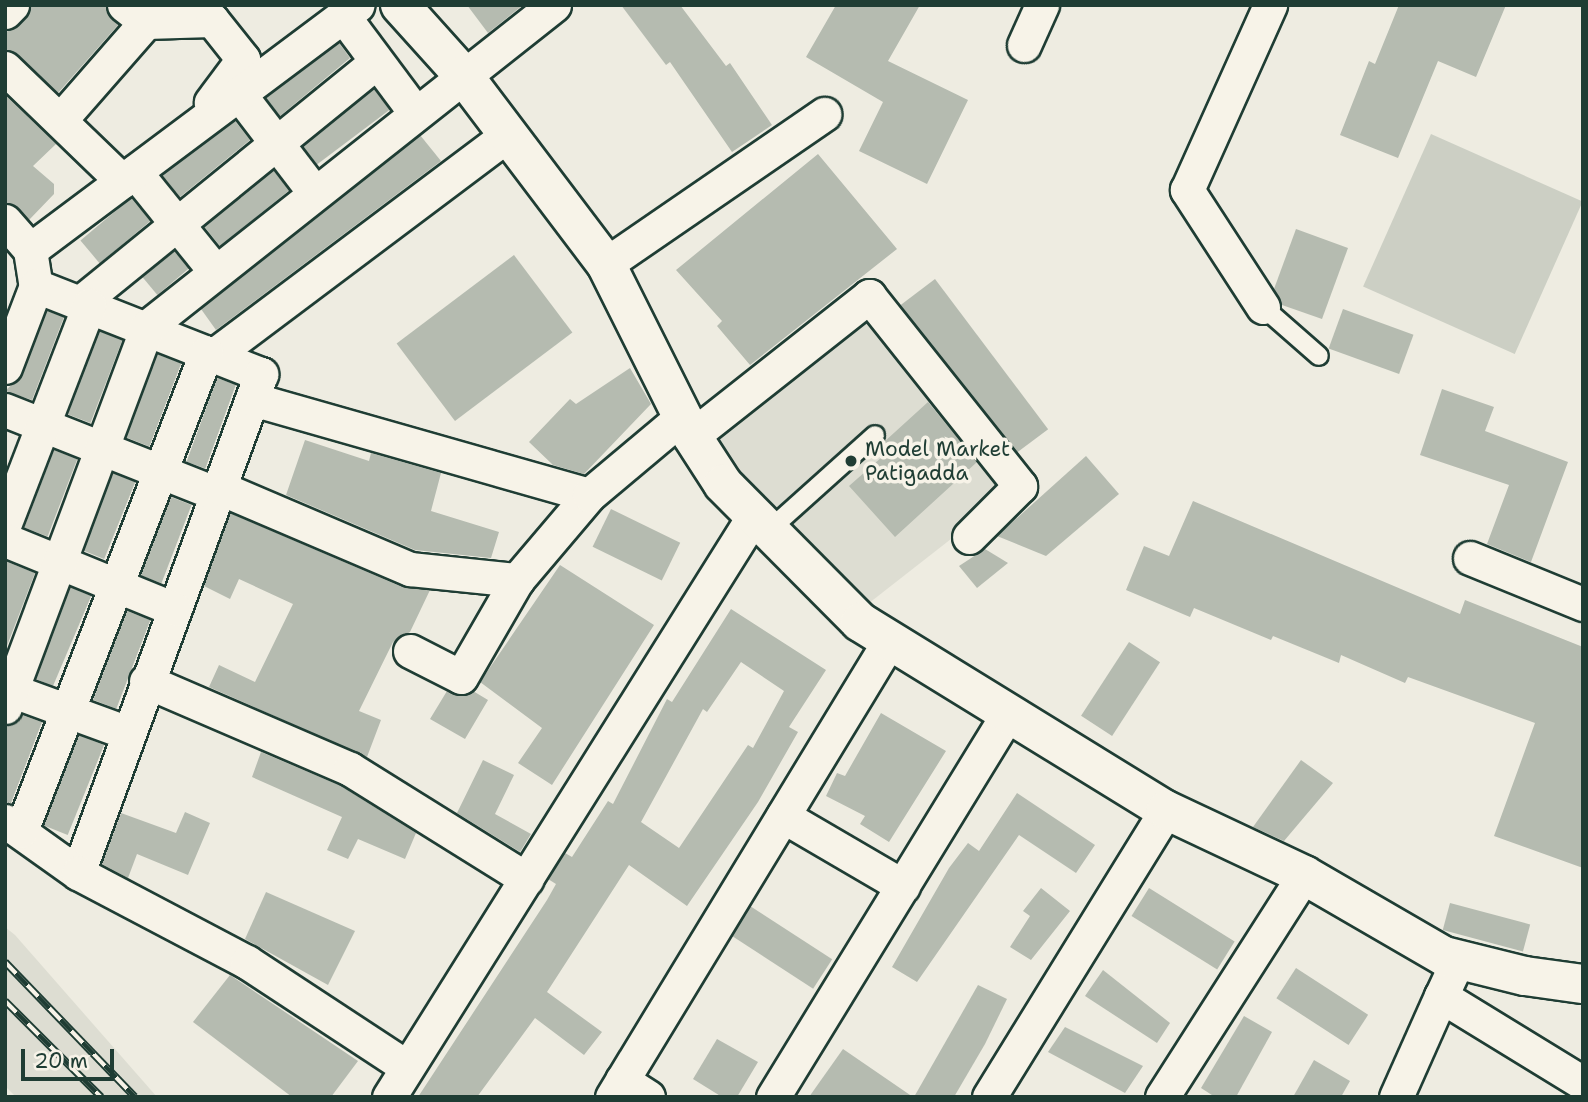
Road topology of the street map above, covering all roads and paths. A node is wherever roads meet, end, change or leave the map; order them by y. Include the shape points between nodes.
1 (12, 5) edge
2 (400, 5) edge
3 (554, 5) edge
4 (1042, 5) edge
5 (1270, 5) edge
6 (351, 11) edge
7 (5, 12) edge
8 (135, 13) edge
9 (1024, 45) dead end
10 (376, 62) junction
11 (5, 68) edge
12 (463, 75) junction
13 (239, 94) junction
14 (414, 111) junction
15 (824, 114) dead end
16 (61, 119) junction
17 (509, 134) junction
18 (185, 137) junction
19 (276, 144) junction
20 (129, 176) junction
21 (314, 192) junction
22 (5, 220) edge
23 (179, 225) junction
24 (30, 250) junction
25 (607, 264) junction
26 (215, 271) junction
27 (36, 286) junction
28 (85, 304) junction
29 (1263, 307) joint
30 (147, 327) junction
31 (209, 354) junction
32 (1319, 356) dead end
33 (5, 367) edge
34 (252, 398) junction
35 (5, 410) edge
36 (43, 425) junction
37 (687, 426) junction
38 (875, 435) dead end
39 (102, 448) junction
40 (160, 471) junction
41 (218, 491) junction
42 (589, 495) junction
43 (5, 523) edge
44 (760, 525) junction
45 (969, 537) dead end
46 (5, 540) edge
47 (1470, 558) dead end
48 (61, 563) junction
49 (517, 580) junction
50 (116, 584) junction
51 (1583, 604) edge
52 (174, 609) junction
53 (888, 643) junction
54 (410, 650) dead end
55 (146, 681) junction
56 (8, 695) edge
57 (67, 711) junction
58 (1007, 715) junction
59 (128, 733) junction
60 (1166, 810) junction
61 (783, 817) junction
62 (13, 826) edge
63 (78, 873) junction
64 (1304, 875) junction
65 (527, 879) junction
66 (903, 886) junction
67 (1457, 962) junction
68 (1583, 984) edge
69 (1441, 996) junction
70 (407, 1067) junction
71 (1583, 1083) edge
72 (627, 1091) edge
73 (389, 1097) edge
74 (773, 1097) edge
75 (989, 1097) edge
76 (1162, 1097) edge
77 (1396, 1097) edge

1 - 7 street
2 - 12 street
3 - 12 street
4 - 9 street
5 - 29 street via 1187,190
6 - 10 street
6 - 13 street
8 - 16 street
8 - 18 street via 212,20 243,59
10 - 14 street
10 - 19 street
11 - 16 street
12 - 14 street
12 - 17 street
13 - 18 street
13 - 19 street
14 - 21 street
15 - 25 street
16 - 20 street
17 - 25 street
17 - 31 street
18 - 20 street
19 - 21 street
19 - 23 street
20 - 23 street
20 - 24 street
21 - 26 street
22 - 24 street
23 - 26 street
23 - 28 street
24 - 27 street
25 - 37 street
26 - 30 street
27 - 28 street
27 - 33 street
28 - 30 street
28 - 36 street
29 - 32 lane
30 - 31 street
30 - 39 street
31 - 34 street via 261,374
31 - 40 street
34 - 41 street
34 - 42 street
35 - 36 street
36 - 39 street
36 - 43 street
37 - 42 street
37 - 44 street
37 - 45 street via 869,296 1020,486
38 - 44 lane
39 - 40 street
39 - 48 street
40 - 41 street
40 - 50 street
41 - 49 street via 410,569
41 - 52 street
42 - 49 street
44 - 53 street
44 - 65 street
46 - 48 street
47 - 51 street
48 - 50 street
48 - 56 street
49 - 54 street via 461,677
50 - 52 street
50 - 57 street
52 - 55 street
53 - 58 street
53 - 61 street
55 - 59 street
55 - 65 street via 350,769
56 - 57 street
57 - 59 street
57 - 62 street
58 - 60 street
58 - 66 street
59 - 63 street
60 - 64 street
60 - 75 street
61 - 66 street
61 - 72 street
62 - 63 street
63 - 70 street via 247,962
64 - 67 street
64 - 76 street
65 - 70 street
66 - 74 street
67 - 68 street
67 - 69 street
69 - 71 street
69 - 77 street
70 - 73 street

